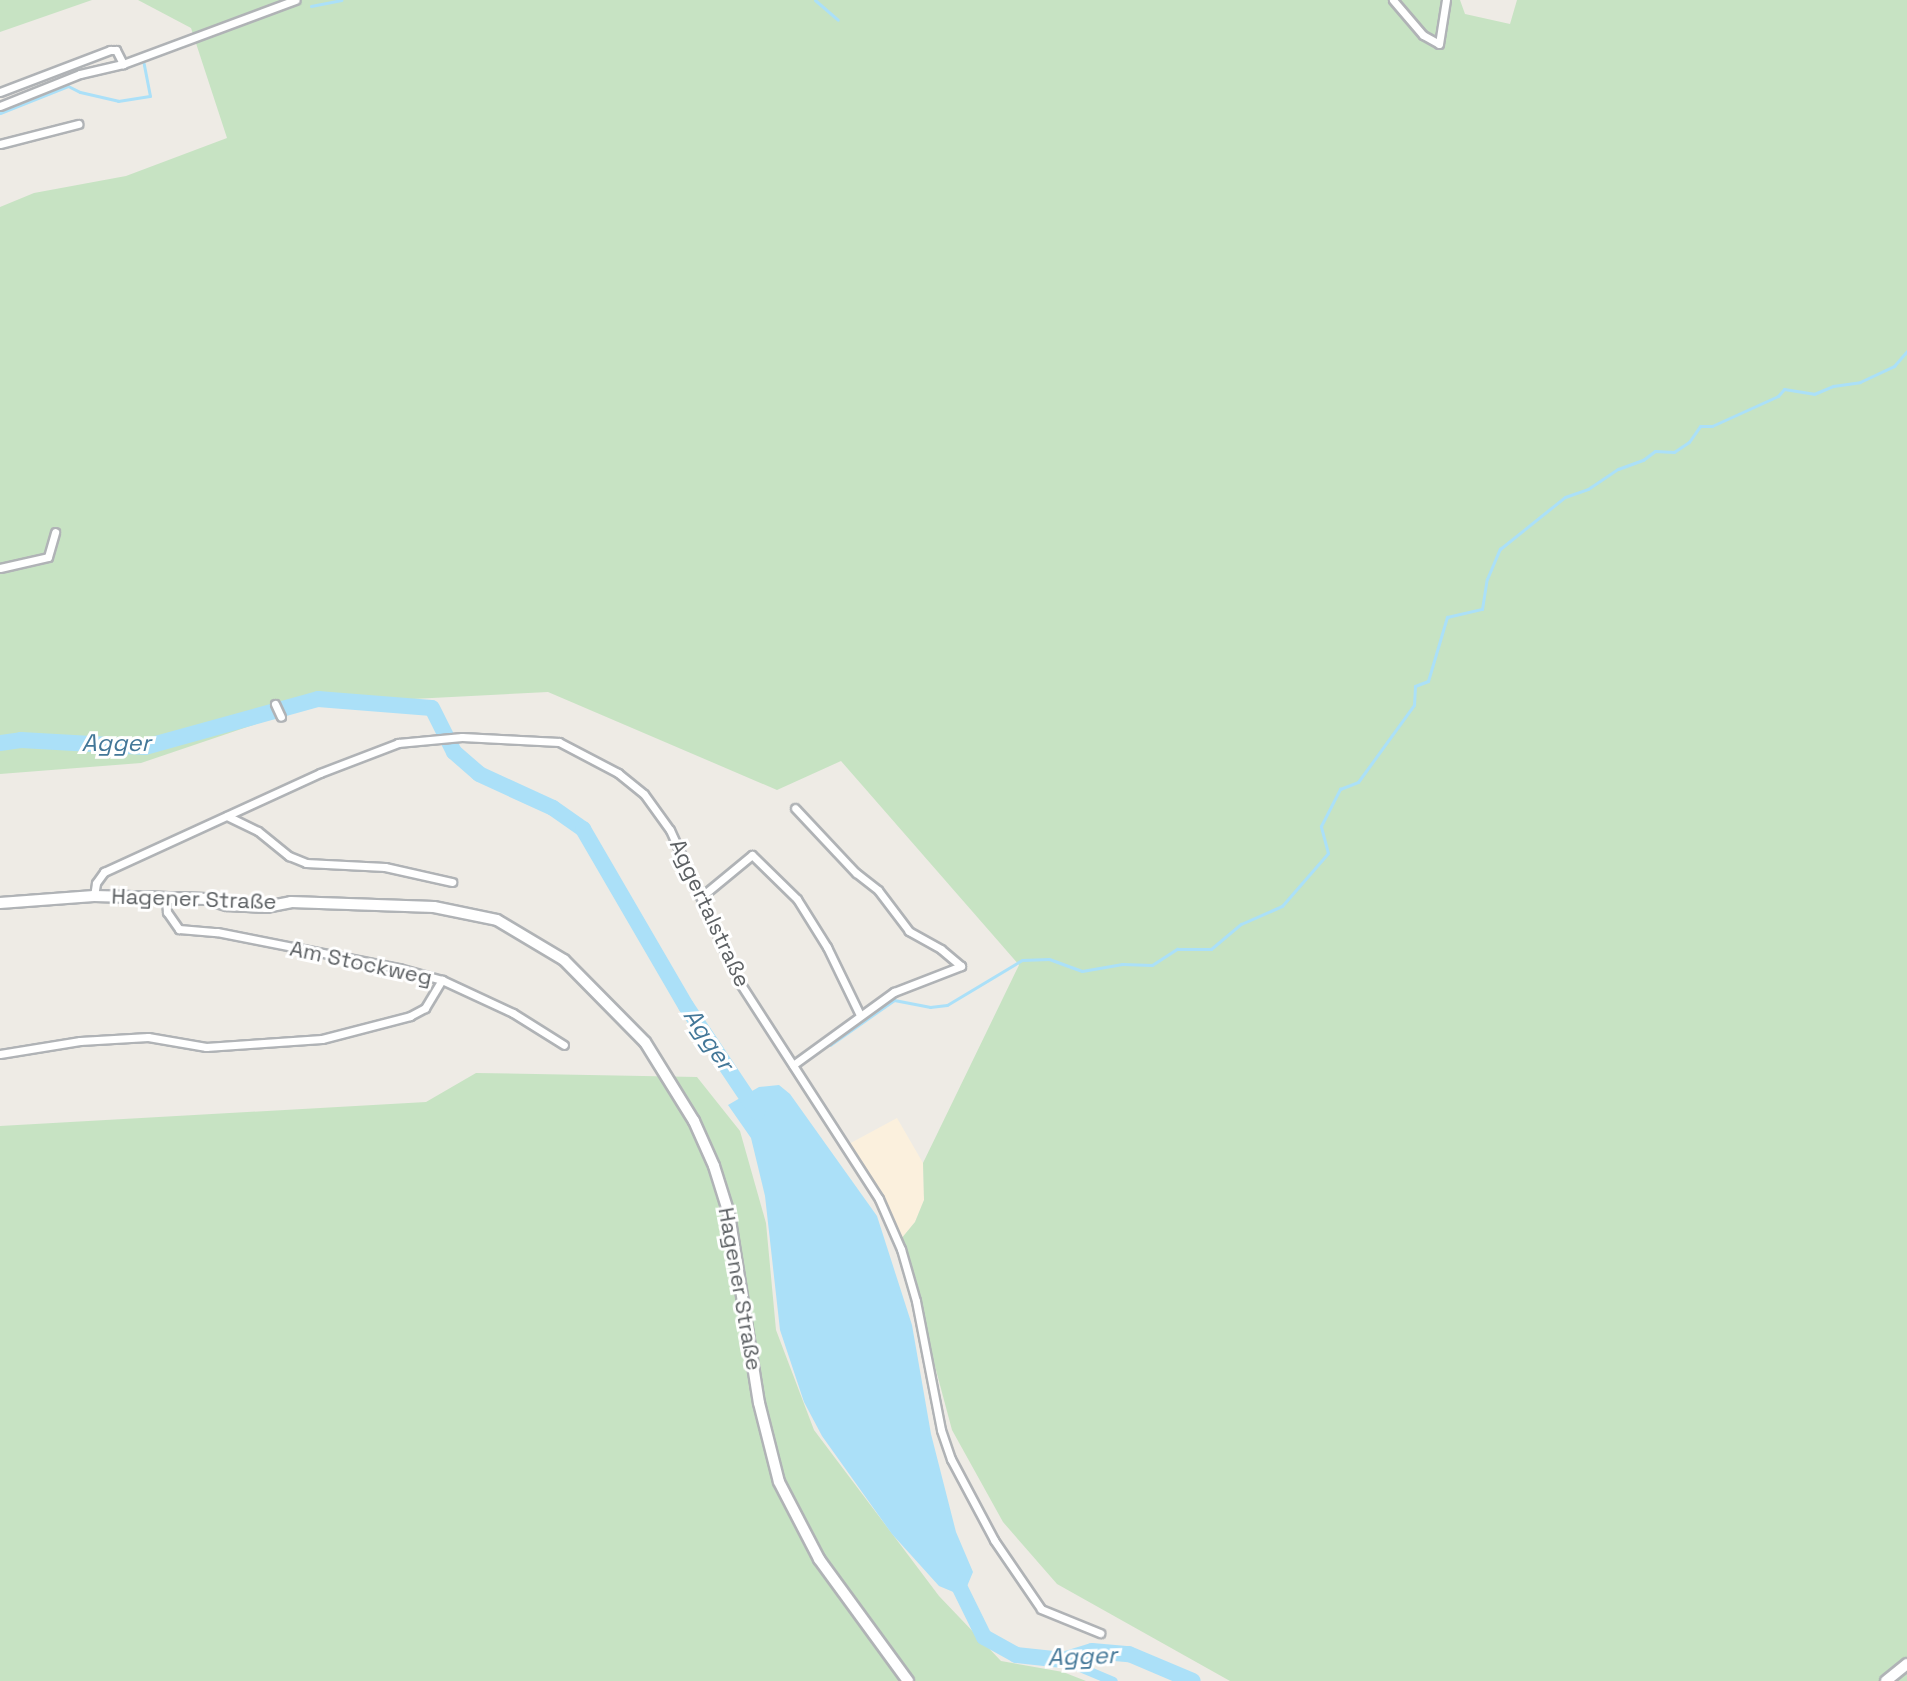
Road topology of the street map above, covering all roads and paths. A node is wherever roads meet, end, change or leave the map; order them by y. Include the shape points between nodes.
1 (295, 0) edge
2 (1393, 0) edge
3 (1446, 0) edge
4 (123, 64) junction
5 (0, 92) edge
6 (0, 106) edge
7 (78, 124) dead end
8 (0, 144) edge
9 (55, 532) dead end
10 (0, 568) edge
11 (275, 704) dead end
12 (281, 717) dead end
13 (795, 808) dead end
14 (227, 816) junction
15 (452, 882) dead end
16 (94, 896) junction
17 (701, 897) junction
18 (166, 898) junction
19 (0, 903) edge
20 (442, 980) junction
21 (860, 1015) junction
22 (564, 1045) dead end
23 (0, 1054) edge
24 (793, 1065) junction
25 (1100, 1633) dead end
26 (1907, 1664) edge
27 (908, 1681) edge
28 (1886, 1681) edge

1 - 4 street
2 - 3 street via 1423,35 1439,44
4 - 5 street via 116,50 110,50
4 - 6 street via 80,74
7 - 8 street
9 - 10 street via 48,557
11 - 12 street
13 - 21 street via 878,890 909,931 961,966 909,985
14 - 15 street via 306,863 385,867
14 - 16 street, Aggertalstraße via 104,872
14 - 17 street, Aggertalstraße via 385,748 462,737 559,742 618,773 644,794 670,830
16 - 18 main road, Hagener Straße
16 - 19 main road, Hagener Straße
17 - 21 street via 752,855 797,899
17 - 24 street, Aggertalstraße via 738,980
18 - 20 street, Am Stockweg via 167,912 179,929 217,932
18 - 27 main road, Hagener Straße via 266,907 291,902 478,913 516,928 554,953 627,1022 666,1072 714,1166 739,1265 759,1403 790,1508 819,1559
20 - 22 street, Am Stockweg via 513,1013
20 - 23 street via 425,1008 410,1016 322,1039 206,1047 148,1037
21 - 24 street
24 - 25 street, Aggertalstraße via 879,1199 901,1249 941,1430 994,1540 1041,1609
26 - 28 main road

